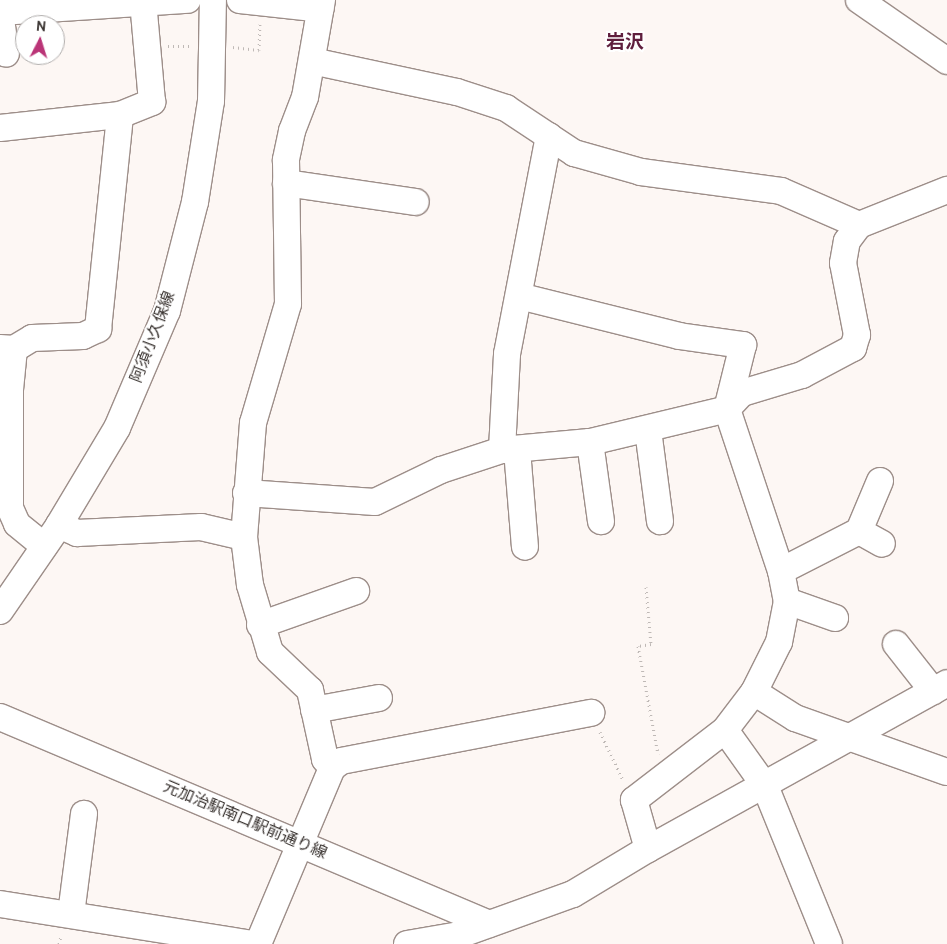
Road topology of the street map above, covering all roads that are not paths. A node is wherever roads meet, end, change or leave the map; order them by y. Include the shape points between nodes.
1 (188, 0) edge
2 (213, 0) edge
3 (859, 0) edge
4 (143, 1) junction
5 (251, 1) edge
6 (60, 3) edge
7 (321, 4) edge
8 (0, 12) edge
9 (6, 54) dead end
10 (312, 61) junction
11 (947, 61) edge
12 (120, 115) junction
13 (0, 128) edge
14 (549, 136) junction
15 (286, 183) junction
16 (947, 190) edge
17 (416, 202) dead end
18 (859, 225) junction
19 (519, 296) junction
20 (7, 348) edge
21 (727, 409) junction
22 (648, 430) junction
23 (590, 442) junction
24 (510, 450) junction
25 (880, 481) dead end
26 (246, 493) junction
27 (601, 521) dead end
28 (660, 521) dead end
29 (59, 524) junction
30 (859, 531) junction
31 (244, 537) junction
32 (882, 544) dead end
33 (44, 546) junction
34 (525, 547) dead end
35 (781, 571) junction
36 (356, 591) dead end
37 (787, 601) junction
38 (2, 606) edge
39 (835, 618) dead end
40 (260, 626) junction
41 (896, 644) dead end
42 (940, 687) edge
43 (754, 692) junction
44 (379, 698) dead end
45 (314, 710) junction
46 (591, 713) road end
47 (0, 717) edge
48 (725, 730) junction
49 (850, 739) junction
50 (332, 768) junction
51 (947, 772) edge
52 (764, 786) junction
53 (84, 814) dead end
54 (302, 844) junction
55 (648, 849) junction
56 (0, 904) edge
57 (71, 914) junction
58 (489, 924) junction
59 (199, 940) edge
60 (421, 943) edge
61 (253, 944) edge
62 (258, 944) edge
63 (828, 944) edge

1 - 4 street
2 - 29 street, 阿須小久保線 via 211,101 195,202 167,311 116,428
3 - 11 street
4 - 6 street
4 - 12 street via 152,102
5 - 7 street
6 - 8 street
7 - 10 street
8 - 9 street
10 - 14 street via 482,100 506,108
10 - 15 street via 305,97 290,138
12 - 13 street
12 - 20 street via 98,329 83,336 32,338
14 - 18 street via 574,153 641,172 781,191
14 - 19 street
15 - 17 street
15 - 26 street via 288,304 253,423
16 - 18 street
18 - 21 street via 847,241 843,264 856,335 854,348 802,375 742,393
19 - 21 street via 679,336 743,345
19 - 24 street via 508,354
20 - 33 street via 10,508 17,524
21 - 22 street
21 - 35 street
22 - 23 street
22 - 28 street
23 - 24 street
23 - 27 street
24 - 26 street via 440,470 375,502
24 - 34 street
25 - 30 street
26 - 31 street
29 - 31 street via 77,533 201,527
29 - 33 street, 阿須小久保線
30 - 32 street
30 - 35 street
31 - 40 street via 250,585
33 - 38 street, 阿須小久保線
35 - 37 street
36 - 40 street
37 - 39 street
37 - 43 street via 779,642
40 - 45 street via 270,652 310,690
41 - 42 street
42 - 49 street
43 - 48 street
43 - 49 street via 795,718
44 - 45 street
45 - 50 street via 325,760
46 - 50 street via 341,760
47 - 54 street, 元加治駅南口駅前通り線
48 - 52 street
48 - 55 street via 634,800
49 - 51 street
49 - 52 street
50 - 54 street
52 - 55 street
52 - 63 street
53 - 57 street
54 - 58 street, 元加治駅南口駅前通り線
54 - 62 street
55 - 58 street via 574,894
56 - 57 street
57 - 59 street
58 - 60 street
59 - 61 street

